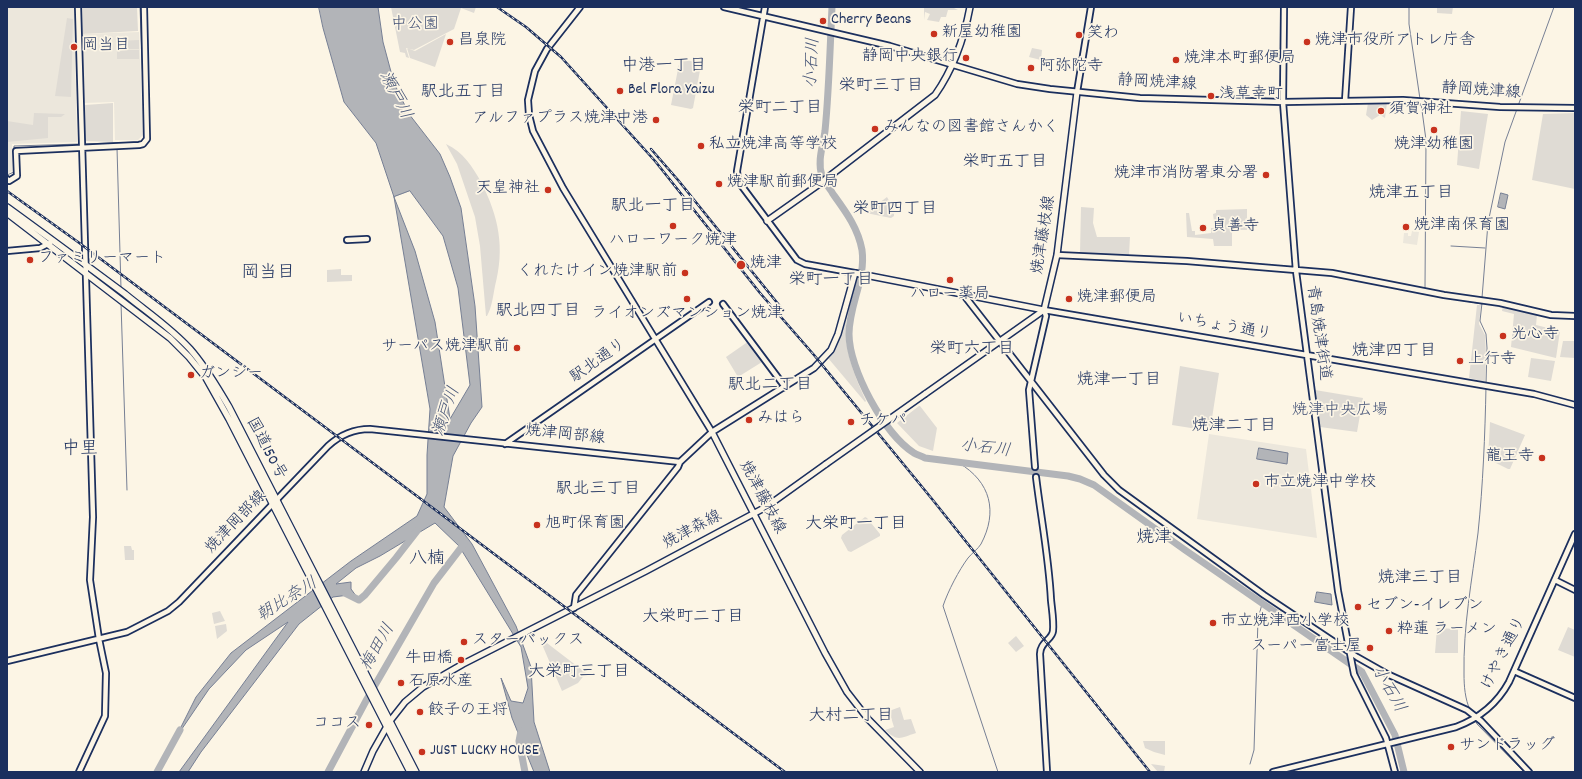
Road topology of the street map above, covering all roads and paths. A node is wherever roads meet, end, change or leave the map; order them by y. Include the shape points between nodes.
1 (78, 7) edge
2 (144, 7) edge
3 (580, 7) edge
4 (724, 7) edge
5 (765, 7) edge
6 (970, 7) edge
7 (1091, 7) edge
8 (1284, 7) edge
9 (1351, 7) edge
10 (764, 16) junction
11 (953, 65) junction
12 (1077, 92) junction
13 (1344, 101) junction
14 (1283, 102) junction
15 (1575, 108) edge
16 (82, 147) junction
17 (7, 179) edge
18 (7, 208) edge
19 (7, 213) edge
20 (767, 221) junction
21 (367, 239) dead end
22 (347, 240) dead end
23 (51, 242) junction
24 (7, 251) edge
25 (1057, 255) junction
26 (86, 264) junction
27 (1296, 271) junction
28 (86, 273) junction
29 (856, 274) junction
30 (963, 294) junction
31 (709, 302) dead end
32 (723, 304) dead end
33 (1044, 310) junction
34 (1575, 316) edge
35 (655, 338) junction
36 (1000, 341) junction
37 (1307, 355) junction
38 (1030, 381) junction
39 (785, 387) junction
40 (1575, 405) edge
41 (712, 432) junction
42 (502, 443) junction
43 (680, 462) junction
44 (1035, 467) dead end
45 (1036, 477) dead end
46 (275, 502) junction
47 (754, 513) junction
48 (1575, 534) edge
49 (1555, 580) junction
50 (1575, 590) edge
51 (574, 608) junction
52 (342, 632) junction
53 (99, 639) junction
54 (1350, 652) junction
55 (7, 661) edge
56 (1514, 671) junction
57 (1575, 698) edge
58 (1476, 717) junction
59 (390, 721) junction
60 (386, 727) junction
61 (1391, 743) junction
62 (79, 772) edge
63 (364, 772) edge
64 (410, 772) edge
65 (416, 772) edge
66 (920, 772) edge
67 (1047, 772) edge
68 (1273, 772) edge
69 (1395, 772) edge
70 (1529, 772) edge

1 - 16 street
2 - 16 street via 147,139 139,145
3 - 35 street via 547,49 534,71 528,100 531,124 537,141 563,188
4 - 10 street, 静岡焼津線
5 - 10 street
6 - 11 main road
7 - 12 street
8 - 14 street, 青島焼津街道
9 - 13 street
10 - 11 street, 静岡焼津線 via 890,46
10 - 20 street via 737,171 741,186
11 - 12 street, 静岡焼津線 via 1017,84
11 - 20 main road via 945,81 930,98 828,178
12 - 14 street, 静岡焼津線 via 1140,98
12 - 25 main road, 焼津藤枝線
13 - 14 street, 静岡焼津線
13 - 15 street, 静岡焼津線 via 1388,99 1512,108
14 - 27 street, 青島焼津街道
16 - 17 street via 16,151 17,176 9,181
16 - 26 street
18 - 23 highway, 国道150号
19 - 23 highway, 国道150号
20 - 29 street via 801,262
21 - 22 street
23 - 24 street via 40,248
23 - 26 highway, 国道150号
23 - 28 highway, 国道150号
25 - 27 street via 1180,261
25 - 33 main road, 焼津藤枝線
26 - 28 street
26 - 46 highway, 国道150号 via 176,335 194,354 229,407
27 - 34 street via 1332,273 1500,303 1551,315
27 - 37 street, 青島焼津街道
28 - 46 highway, 国道150号 via 165,333 195,364 214,390
28 - 53 street via 93,517 90,580
29 - 30 main road, いちょう通り
29 - 39 main road via 831,350 814,368
30 - 33 main road, いちょう通り
30 - 36 street
31 - 35 street, 駅北通り
32 - 39 street
33 - 36 main road, 焼津森線
33 - 37 street, いちょう通り
33 - 38 street via 1046,316
35 - 41 street
35 - 42 street, 駅北通り
36 - 38 street
36 - 47 main road, 焼津森線, bridge
37 - 40 street, いちょう通り via 1544,396
37 - 54 street, 青島焼津街道 via 1336,578
38 - 44 street
38 - 54 street via 1104,475 1119,490
39 - 41 main road
41 - 43 street
41 - 47 main road, 焼津藤枝線
42 - 43 street, 焼津岡部線
42 - 46 street, 焼津岡部線 via 401,432 354,430 342,435 328,446
43 - 51 street via 576,596
45 - 67 street via 1050,569 1053,631 1040,651
46 - 52 highway, 国道150号
46 - 53 street, 焼津岡部線 via 174,606 132,630
47 - 51 main road, 焼津森線
47 - 66 main road, 焼津藤枝線 via 847,692 868,719
48 - 49 street, けやき通り
49 - 50 street
49 - 56 street, けやき通り
51 - 59 main road, 焼津森線 via 485,652 423,687 405,702
52 - 59 highway, 国道150号
52 - 60 highway, 国道150号
53 - 55 street, 焼津岡部線
53 - 62 street via 106,673 105,716
54 - 58 street via 1387,674 1460,705
54 - 61 street, 青島焼津街道 via 1356,678
56 - 57 street
56 - 58 street, けやき通り via 1500,696 1488,710
58 - 61 street, けやき通り via 1456,727
58 - 70 street
59 - 60 main road, 焼津森線
59 - 65 highway, 国道150号
60 - 63 main road, 焼津森線
60 - 64 highway, 国道150号
61 - 68 street, けやき通り
61 - 69 street, 青島焼津街道

